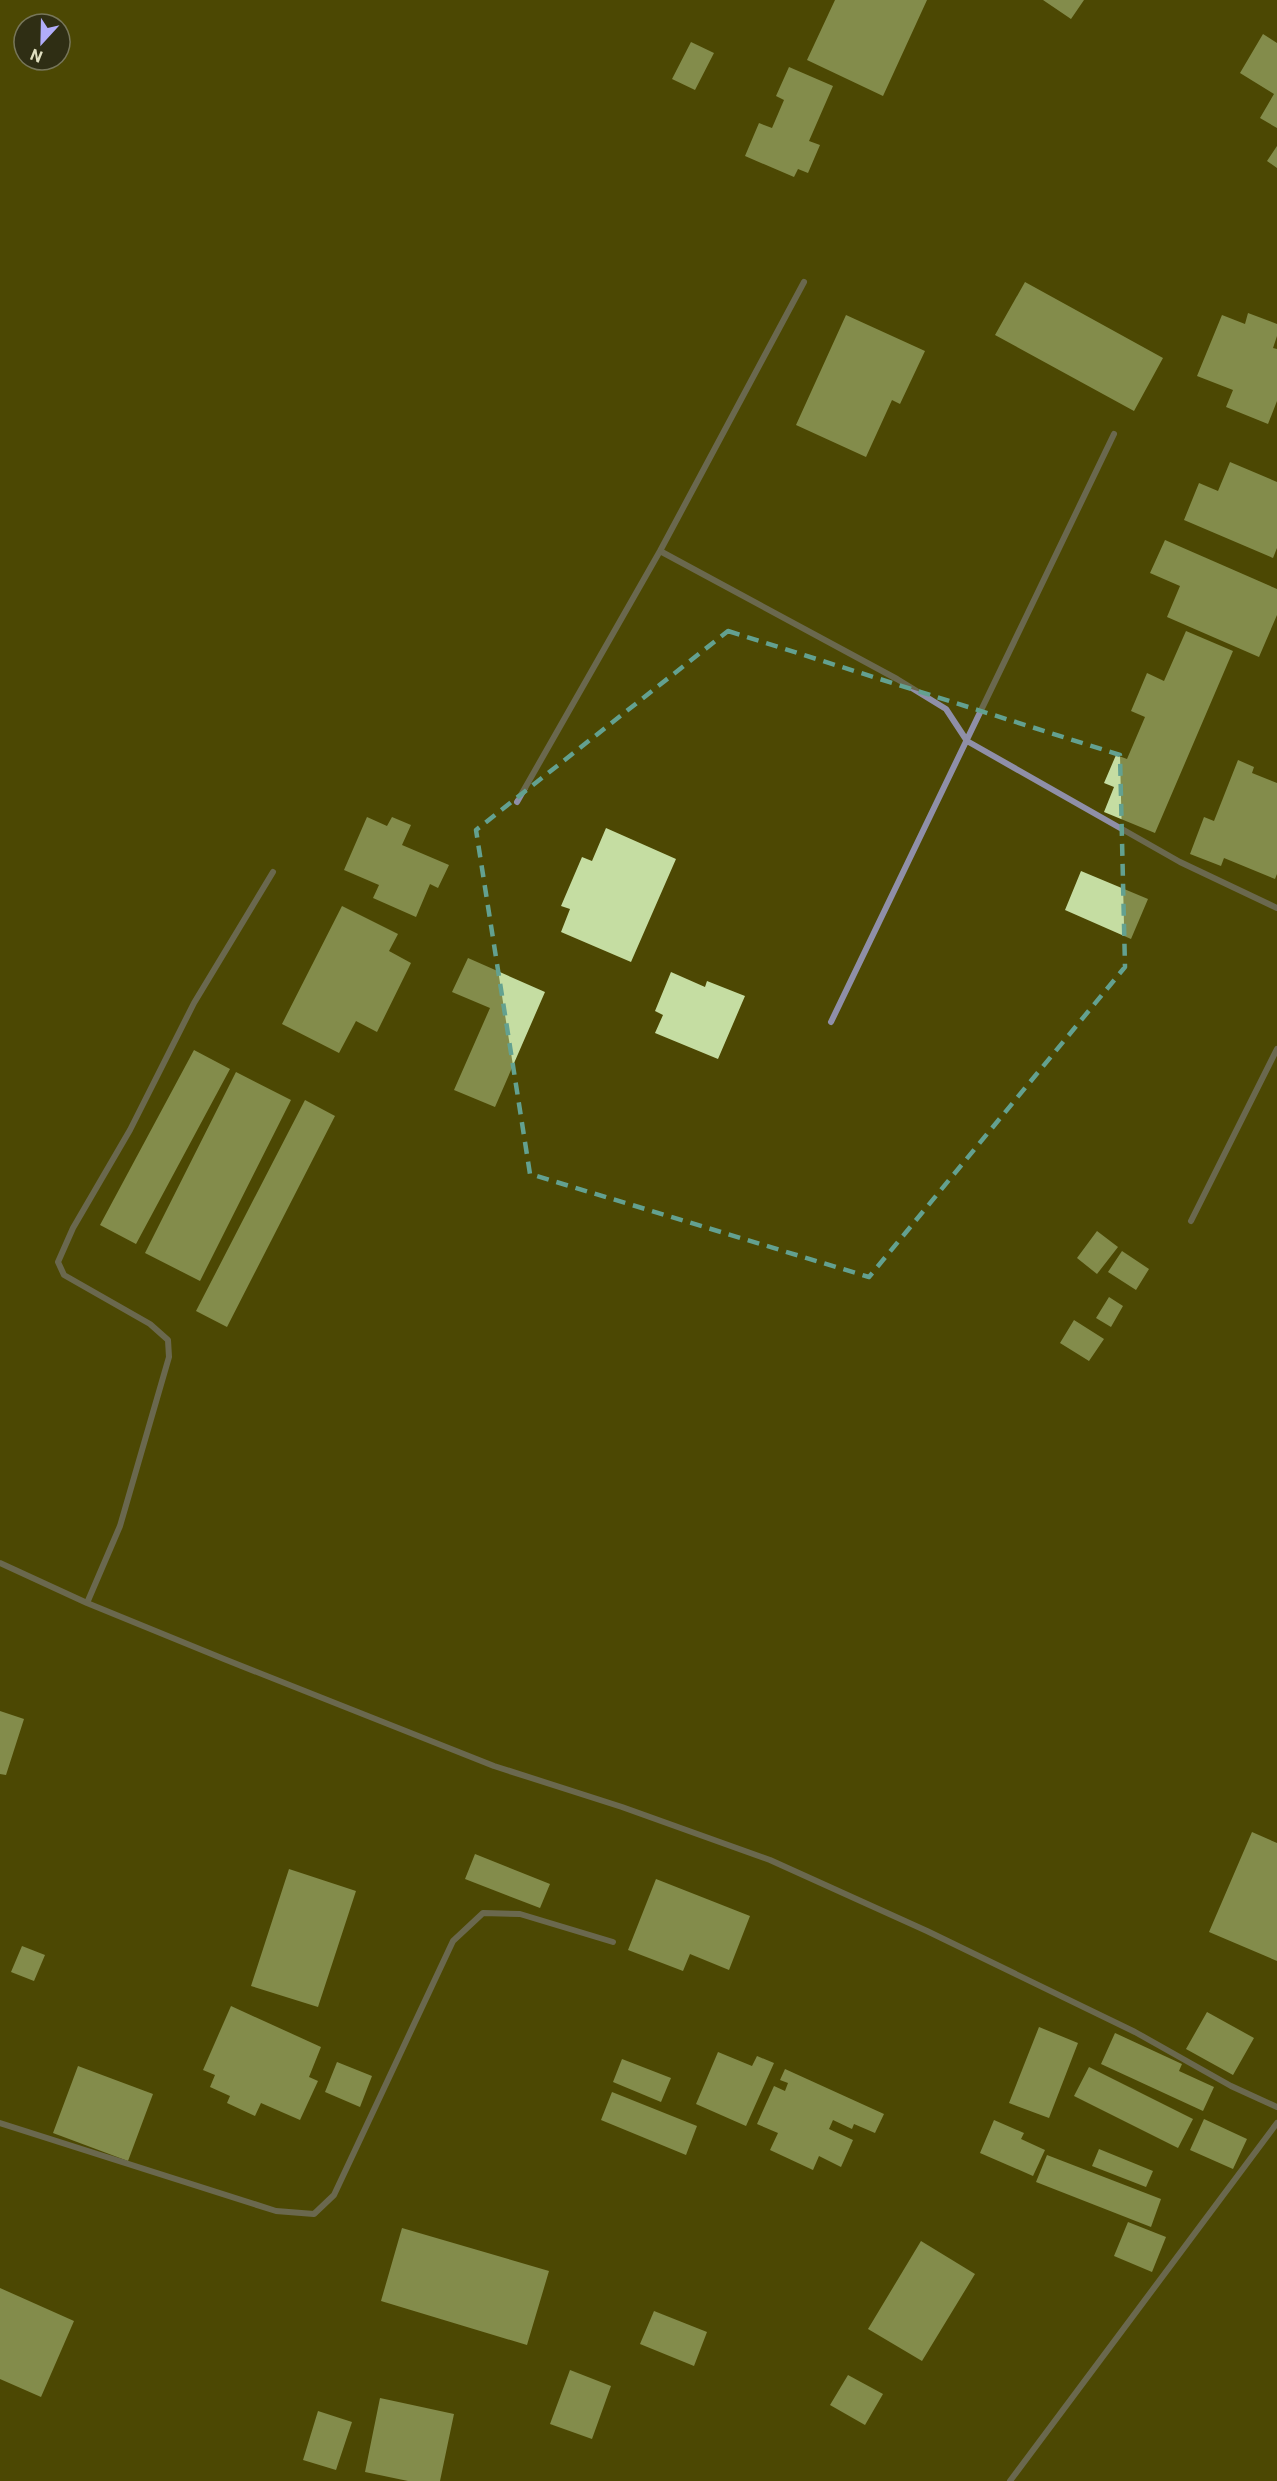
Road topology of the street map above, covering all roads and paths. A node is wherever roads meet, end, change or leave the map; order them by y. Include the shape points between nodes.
1 (804, 282) dead end
2 (1113, 434) dead end
3 (660, 551) junction
4 (967, 741) junction
5 (517, 802) dead end
6 (273, 872) dead end
7 (1277, 908) edge
8 (831, 1023) dead end
9 (1277, 1049) edge
10 (1191, 1221) dead end
11 (0, 1563) edge
12 (87, 1603) junction
13 (613, 1942) dead end
14 (1277, 2107) edge
15 (0, 2123) edge
16 (1277, 2123) edge
17 (1010, 2481) edge

1 - 3 street
2 - 4 street
3 - 4 street via 946,709
3 - 5 street
4 - 7 street via 1180,862
4 - 8 street
6 - 12 street via 194,1002 58,1262 64,1275 150,1324 168,1340 169,1357 120,1526
9 - 10 street
11 - 12 street
12 - 14 street via 494,1766 770,1860 1135,2032
13 - 15 street via 520,1914 483,1913 453,1941 334,2195 314,2214 276,2211
16 - 17 street

